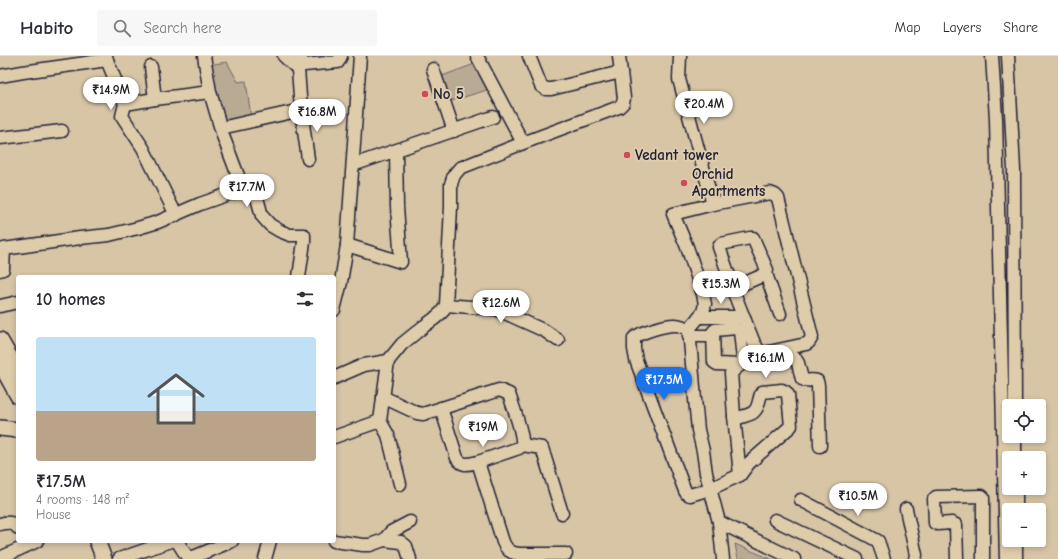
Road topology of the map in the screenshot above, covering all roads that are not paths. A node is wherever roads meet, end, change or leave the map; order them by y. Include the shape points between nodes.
1 (204, 56) edge
2 (284, 56) edge
3 (301, 56) edge
4 (341, 56) edge
5 (360, 56) edge
6 (477, 56) edge
7 (529, 56) edge
8 (619, 56) edge
9 (680, 56) edge
10 (992, 56) edge
11 (1008, 56) edge
12 (107, 58) edge
13 (151, 67) dead end
14 (433, 69) dead end
15 (621, 72) junction
16 (0, 76) edge
17 (210, 92) junction
18 (155, 99) junction
19 (125, 104) junction
20 (301, 110) junction
21 (493, 117) dead end
22 (221, 128) junction
23 (454, 130) junction
24 (62, 131) dead end
25 (0, 138) edge
26 (523, 143) junction
27 (396, 151) junction
28 (308, 159) dead end
29 (353, 165) junction
30 (243, 189) junction
31 (713, 204) junction
32 (176, 215) junction
33 (347, 245) junction
34 (0, 270) edge
35 (766, 274) junction
36 (299, 275) edge
37 (734, 290) junction
38 (16, 302) edge
39 (336, 302) edge
40 (446, 305) junction
41 (0, 306) edge
42 (780, 314) dead end
43 (699, 317) junction
44 (744, 317) junction
45 (689, 333) junction
46 (713, 336) junction
47 (0, 340) edge
48 (558, 340) dead end
49 (388, 361) junction
50 (741, 362) junction
51 (12, 363) edge
52 (336, 377) edge
53 (16, 385) edge
54 (383, 397) junction
55 (1015, 399) edge
56 (441, 408) junction
57 (734, 416) junction
58 (380, 421) junction
59 (0, 428) edge
60 (16, 430) edge
61 (336, 436) edge
62 (522, 444) junction
63 (820, 446) dead end
64 (478, 462) junction
65 (740, 475) junction
66 (400, 484) dead end
67 (710, 489) junction
68 (801, 500) dead end
69 (906, 509) dead end
70 (562, 513) dead end
71 (774, 520) dead end
72 (410, 522) dead end
73 (719, 522) junction
74 (0, 524) edge
75 (16, 526) edge
76 (384, 540) junction
77 (336, 541) edge
78 (29, 543) edge
79 (88, 543) edge
80 (98, 543) edge
81 (164, 543) edge
82 (177, 543) edge
83 (227, 543) edge
84 (269, 543) edge
85 (1016, 547) edge
86 (566, 554) dead end
87 (882, 557) edge
88 (0, 558) edge
89 (93, 559) edge
90 (104, 559) edge
91 (119, 559) edge
92 (265, 559) edge
93 (410, 559) edge
94 (723, 559) edge
95 (794, 559) edge
96 (857, 559) edge
97 (915, 559) edge
98 (957, 559) edge
99 (983, 559) edge
100 (1006, 559) edge
101 (1016, 559) edge

1 - 17 street
2 - 20 street via 298,69
3 - 4 street via 304,65 338,62
5 - 29 street
6 - 26 street
7 - 15 street via 541,86 546,90
8 - 15 street
9 - 31 street via 679,79
10 - 100 street via 996,119
11 - 55 street via 1014,170
12 - 16 street
12 - 19 street
13 - 18 street
14 - 23 street
15 - 26 street via 624,98 620,107
17 - 18 street
17 - 22 street
18 - 19 street
19 - 32 street via 122,116 143,148
20 - 22 street
20 - 28 street
21 - 23 street
22 - 30 street
23 - 27 street
24 - 25 street
26 - 40 street via 460,168 454,175 451,184
27 - 29 street
27 - 33 street via 401,262
29 - 33 street
30 - 32 street
30 - 36 street via 256,194 262,216 270,225 290,235 304,235
31 - 43 street via 673,214 703,294 705,304
31 - 44 street via 770,193 778,198 812,338 806,344 764,353 754,344
32 - 34 street via 109,235 4,249 3,269
33 - 39 street
35 - 37 street
35 - 37 street via 767,270 753,238 721,244 719,249
35 - 42 street
37 - 44 street
38 - 41 street
40 - 48 street via 496,308 545,331
40 - 49 street via 438,316 402,344
43 - 44 street
43 - 45 street
45 - 46 street
45 - 67 street via 698,424
45 - 67 street via 677,325 662,327 634,338 634,349 685,491 690,495
46 - 50 street via 714,362
46 - 50 street via 713,332 718,329 736,328 740,331
47 - 51 main road
49 - 52 street via 364,365
49 - 54 street
50 - 57 street via 731,373
50 - 63 street via 795,358 802,379 814,380 818,385
51 - 53 main road
54 - 56 street via 417,413 423,414
54 - 58 street
56 - 62 street via 499,390 505,392 511,400
56 - 64 street via 460,463
57 - 65 street
57 - 65 street via 738,418 754,413 762,392 782,390 788,395 791,426 749,463
58 - 61 street
58 - 66 street via 388,435
59 - 60 main road
62 - 64 street via 519,448
62 - 70 street via 542,448
64 - 86 street via 507,549 519,554
65 - 67 street
67 - 73 street
68 - 87 street via 878,541
69 - 97 street
71 - 96 street
72 - 76 street via 391,532
73 - 94 street
73 - 95 street
74 - 75 street via 8,522
76 - 77 street via 370,545
76 - 93 street via 401,542 406,546
78 - 88 street
79 - 89 main road
80 - 90 main road
81 - 91 street
82 - 83 street via 188,558
84 - 92 street
85 - 101 street
98 - 99 street via 956,525 935,523 936,497 983,497

